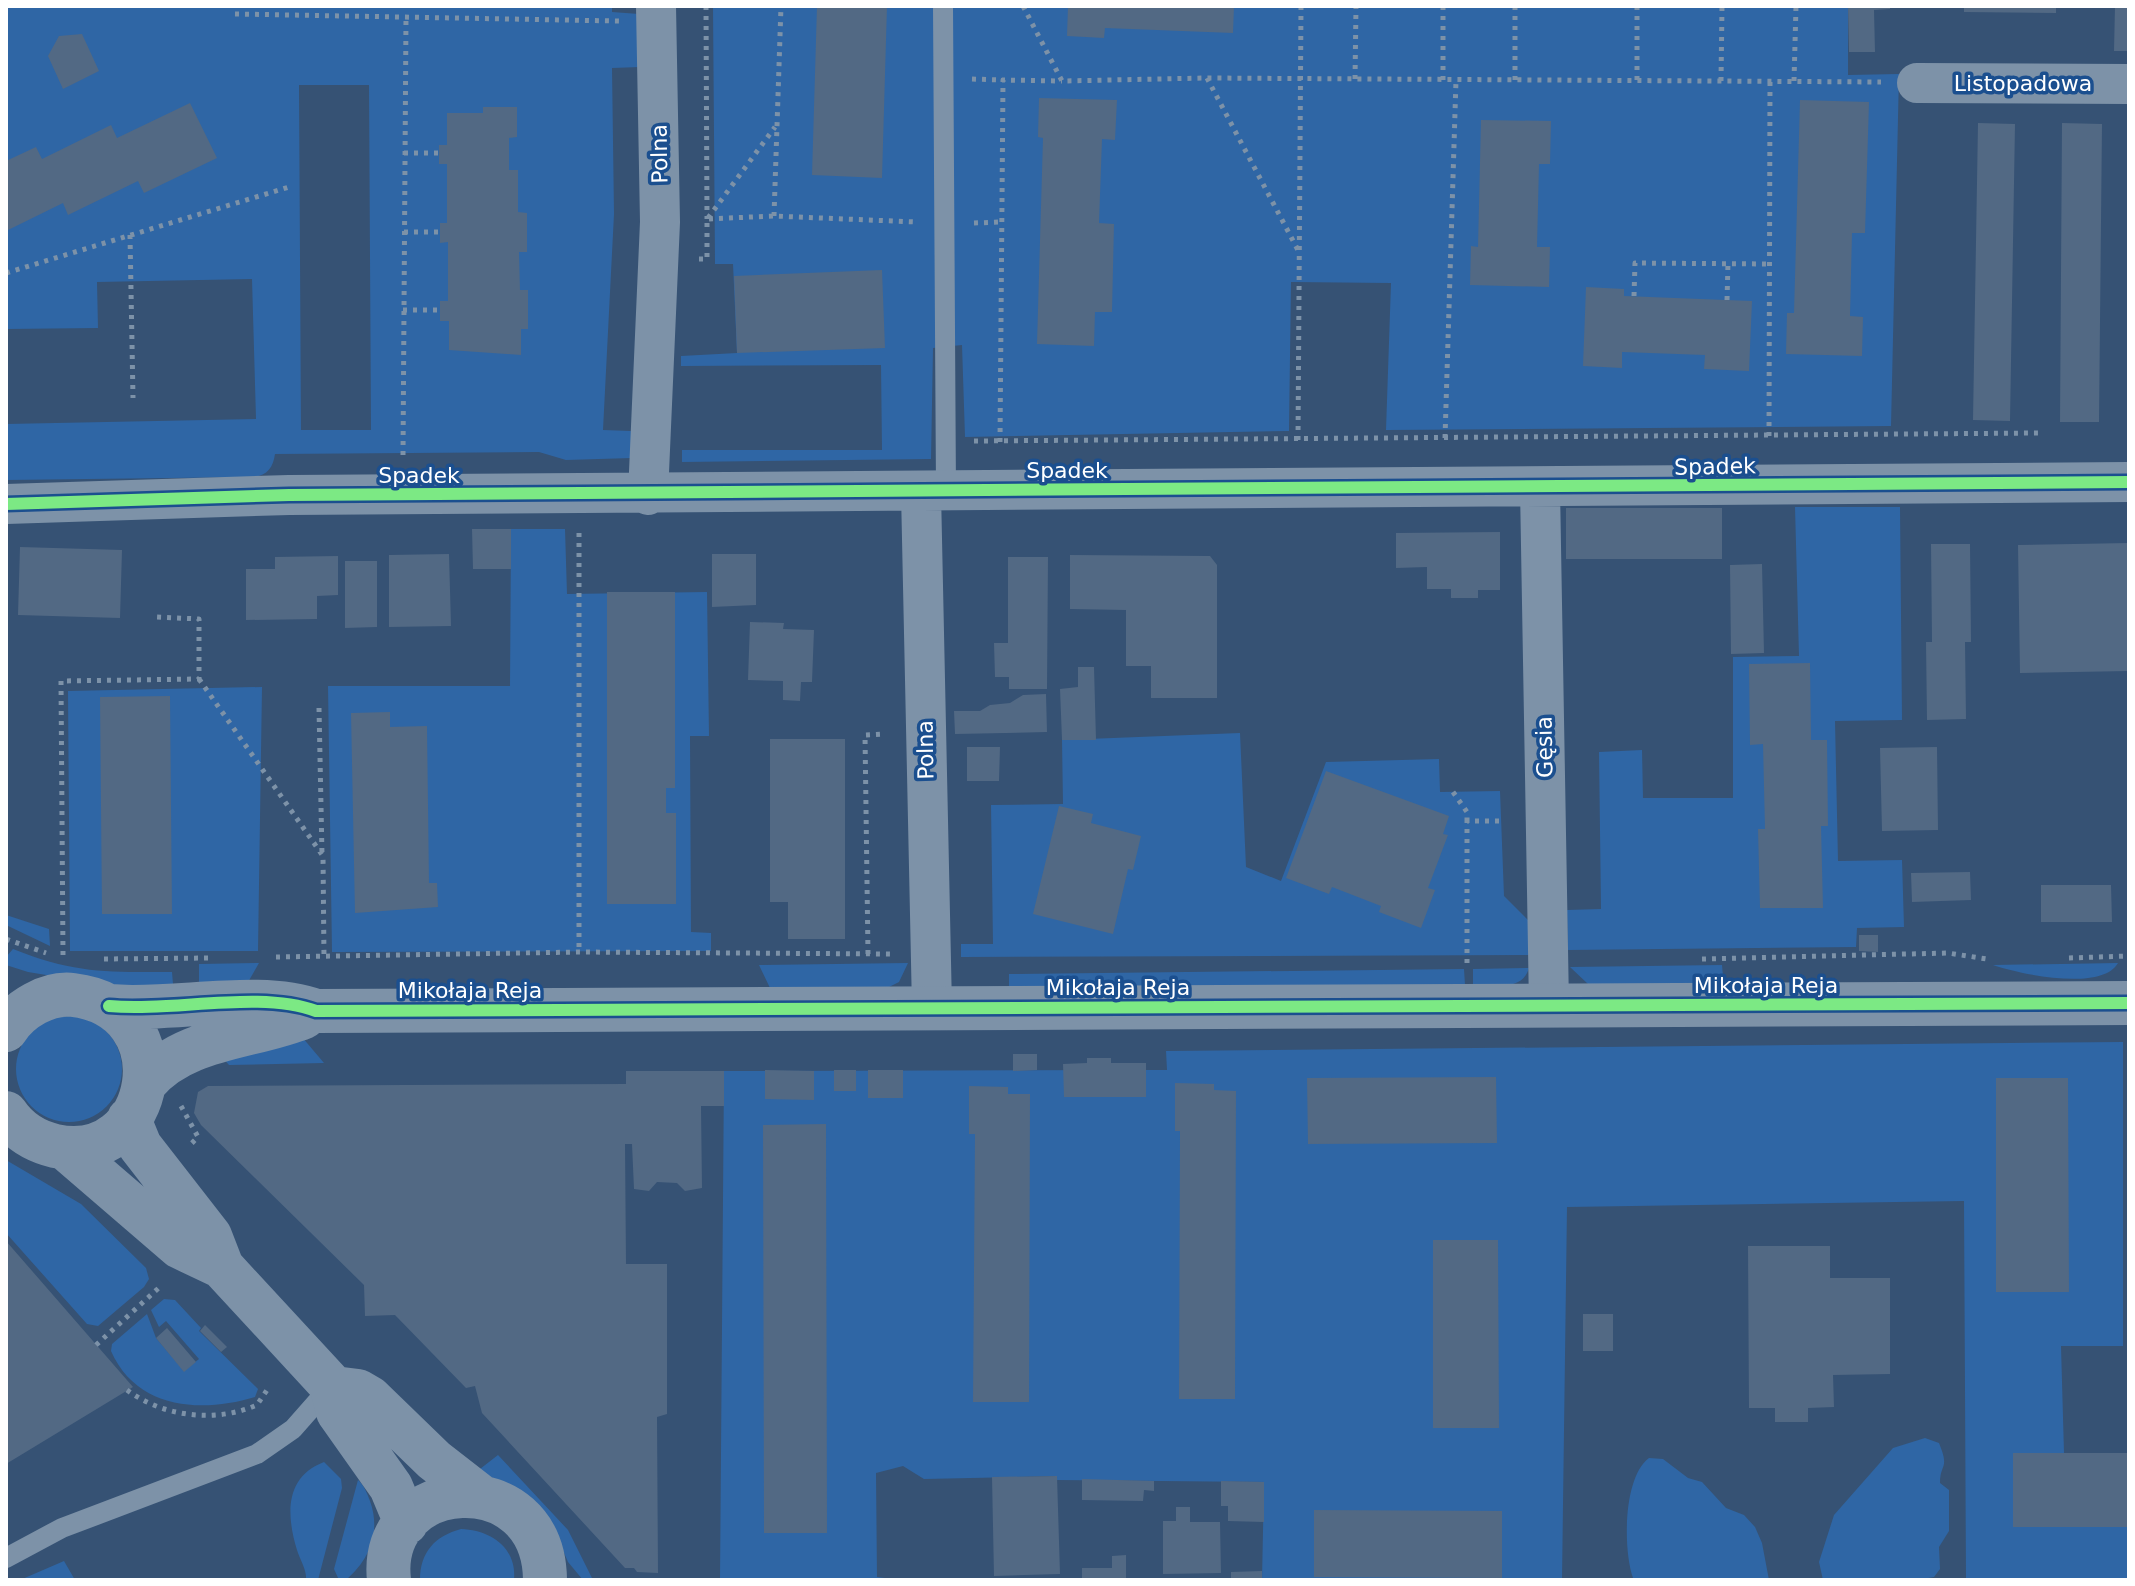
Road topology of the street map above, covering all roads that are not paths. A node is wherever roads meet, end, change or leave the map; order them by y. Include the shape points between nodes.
1 (943, 6) edge
2 (656, 14) edge
3 (1917, 83) road end
4 (2129, 84) edge
5 (2129, 482) edge
6 (1540, 488) junction
7 (933, 491) junction
8 (648, 495) junction
9 (6, 504) edge
10 (66, 969) junction
11 (6, 981) edge
12 (2129, 1003) edge
13 (109, 1006) junction
14 (1549, 1006) junction
15 (932, 1008) junction
16 (316, 1011) junction
17 (6, 1030) edge
18 (152, 1100) junction
19 (6, 1113) edge
20 (65, 1148) junction
21 (222, 1267) junction
22 (333, 1386) junction
23 (479, 1495) junction
24 (406, 1523) junction
25 (6, 1558) edge
26 (384, 1577) edge
27 (545, 1580) edge

1 - 7 lane, Polna via 945,441
2 - 8 street, Polna via 660,222
3 - 4 street, Listopadowa
5 - 6 street, Spadek
6 - 7 street, Spadek
6 - 14 street, Gęsia
7 - 8 street, Spadek
7 - 15 street, Polna
8 - 9 street, Spadek via 289,495
10 - 11 street, Mikołaja Reja
10 - 13 street, Mikołaja Reja
10 - 17 street
12 - 14 street, Mikołaja Reja
13 - 16 street, Mikołaja Reja via 148,1010 275,1003
13 - 18 street via 141,1042
14 - 15 street, Mikołaja Reja
15 - 16 street, Mikołaja Reja
16 - 18 street, Mikołaja Reja via 185,1052 158,1067
18 - 20 street, Mikołaja Reja via 107,1138
18 - 21 street via 140,1146 210,1236
19 - 20 street via 26,1135
20 - 21 street via 180,1247
21 - 22 street
22 - 23 street via 370,1398
22 - 24 street via 338,1412 391,1487
22 - 25 lane via 293,1429 257,1454 62,1528
23 - 24 street via 439,1499
23 - 27 street via 516,1511 529,1526 545,1563
24 - 26 street

